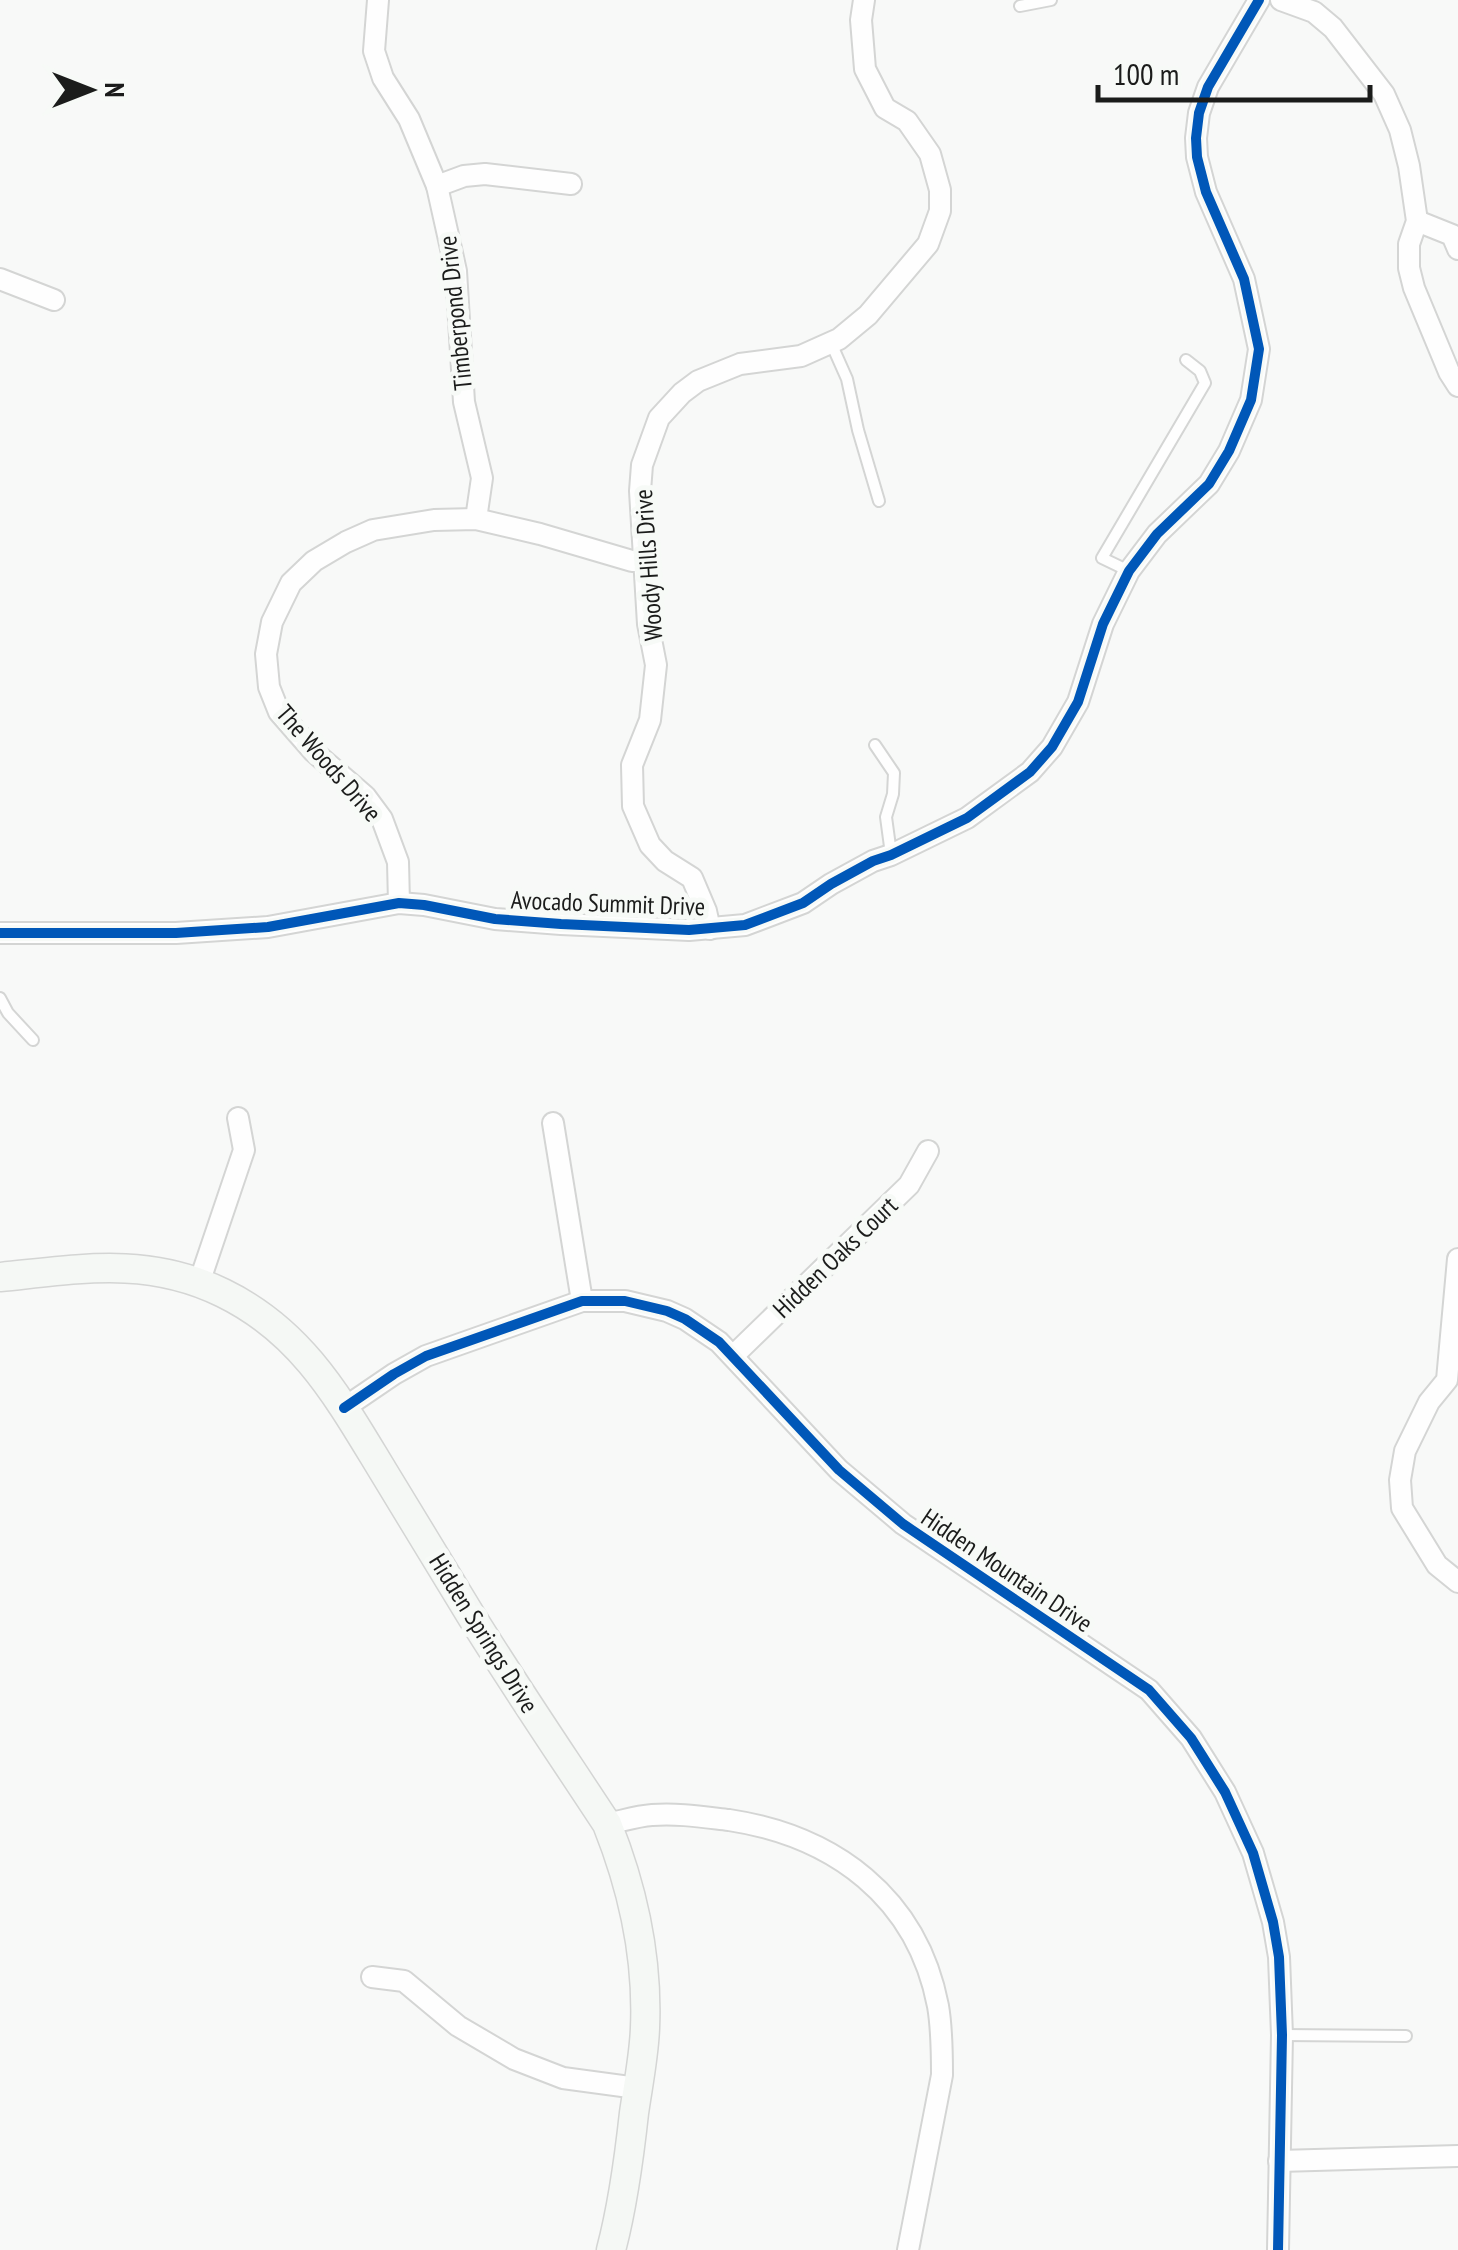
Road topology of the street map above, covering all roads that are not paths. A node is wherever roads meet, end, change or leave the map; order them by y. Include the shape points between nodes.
1 (378, 0) edge
2 (864, 0) edge
3 (1051, 0) edge
4 (1260, 0) edge
5 (1281, 0) edge
6 (1020, 6) dead end
7 (570, 184) dead end
8 (437, 186) junction
9 (1417, 220) junction
10 (1458, 250) edge
11 (0, 279) edge
12 (54, 300) dead end
13 (831, 342) junction
14 (1186, 360) dead end
15 (1458, 386) edge
16 (879, 501) dead end
17 (476, 519) junction
18 (644, 561) junction
19 (1130, 571) junction
20 (874, 745) dead end
21 (891, 855) junction
22 (399, 903) junction
23 (710, 928) junction
24 (0, 933) edge
25 (0, 998) edge
26 (33, 1040) dead end
27 (238, 1118) dead end
28 (553, 1122) dead end
29 (928, 1151) dead end
30 (1458, 1258) edge
31 (0, 1277) edge
32 (199, 1283) junction
33 (582, 1301) junction
34 (733, 1356) junction
35 (344, 1408) junction
36 (1458, 1582) edge
37 (607, 1824) junction
38 (372, 1977) dead end
39 (1282, 2035) junction
40 (1406, 2036) dead end
41 (637, 2088) junction
42 (1458, 2156) edge
43 (1279, 2161) junction
44 (610, 2250) edge
45 (908, 2250) edge
46 (1278, 2250) edge

1 - 8 street, Timberpond Drive via 374,51
2 - 13 street, Woody Hills Drive via 866,69 885,108 907,122 930,154 940,211 928,244 868,315
3 - 6 lane
4 - 19 street, Avocado Summit Drive via 1208,87 1196,138 1206,192 1244,278 1259,349 1251,400 1209,484
5 - 9 street via 1314,12 1333,28 1384,94 1410,166
7 - 8 street via 485,174
8 - 17 street, Timberpond Drive via 456,271 464,402 482,478
9 - 10 street via 1452,236
9 - 15 street via 1409,244 1414,288
11 - 12 street
13 - 16 lane
13 - 18 street, Woody Hills Drive via 698,381 660,418 642,466
14 - 19 lane via 1205,382 1102,558
17 - 18 street, The Woods Drive
17 - 22 street, The Woods Drive via 373,530 346,542 290,583 272,622 266,654 279,712 382,819 398,862
18 - 23 street, Woody Hills Drive via 656,665 650,720 632,765 633,806 650,845 692,878
19 - 21 street, Avocado Summit Drive via 1103,624 1078,702 1052,747 968,818
20 - 21 lane via 894,773 886,817
21 - 23 street, Avocado Summit Drive via 803,904 745,925
22 - 23 street, Avocado Summit Drive via 562,924
22 - 24 street, Avocado Summit Drive via 268,927
25 - 26 lane
27 - 32 street via 244,1150
28 - 33 street
29 - 34 street, Hidden Oaks Court via 909,1186
30 - 36 street via 1447,1380 1428,1402 1405,1451 1400,1480 1402,1508 1437,1565
31 - 32 street, Hidden Springs Drive via 115,1267
32 - 35 street, Hidden Springs Drive via 248,1306 292,1341
33 - 34 street, Hidden Mountain Drive via 625,1301 667,1311
33 - 35 street, Hidden Mountain Drive via 426,1356
34 - 39 street, Hidden Mountain Drive via 839,1470 903,1524 1150,1690 1171,1713 1225,1792 1253,1853 1279,1957
35 - 37 street, Hidden Springs Drive
37 - 41 street, Hidden Springs Drive via 634,1906 643,1966 645,2031
37 - 45 street via 694,1815 790,1834 850,1865 900,1916 931,1980 942,2052
38 - 41 street via 404,1981 458,2026 514,2060 563,2078
39 - 40 lane
39 - 43 street, Hidden Mountain Drive
41 - 44 street, Hidden Springs Drive via 622,2209
42 - 43 street
43 - 46 street, Hidden Mountain Drive

